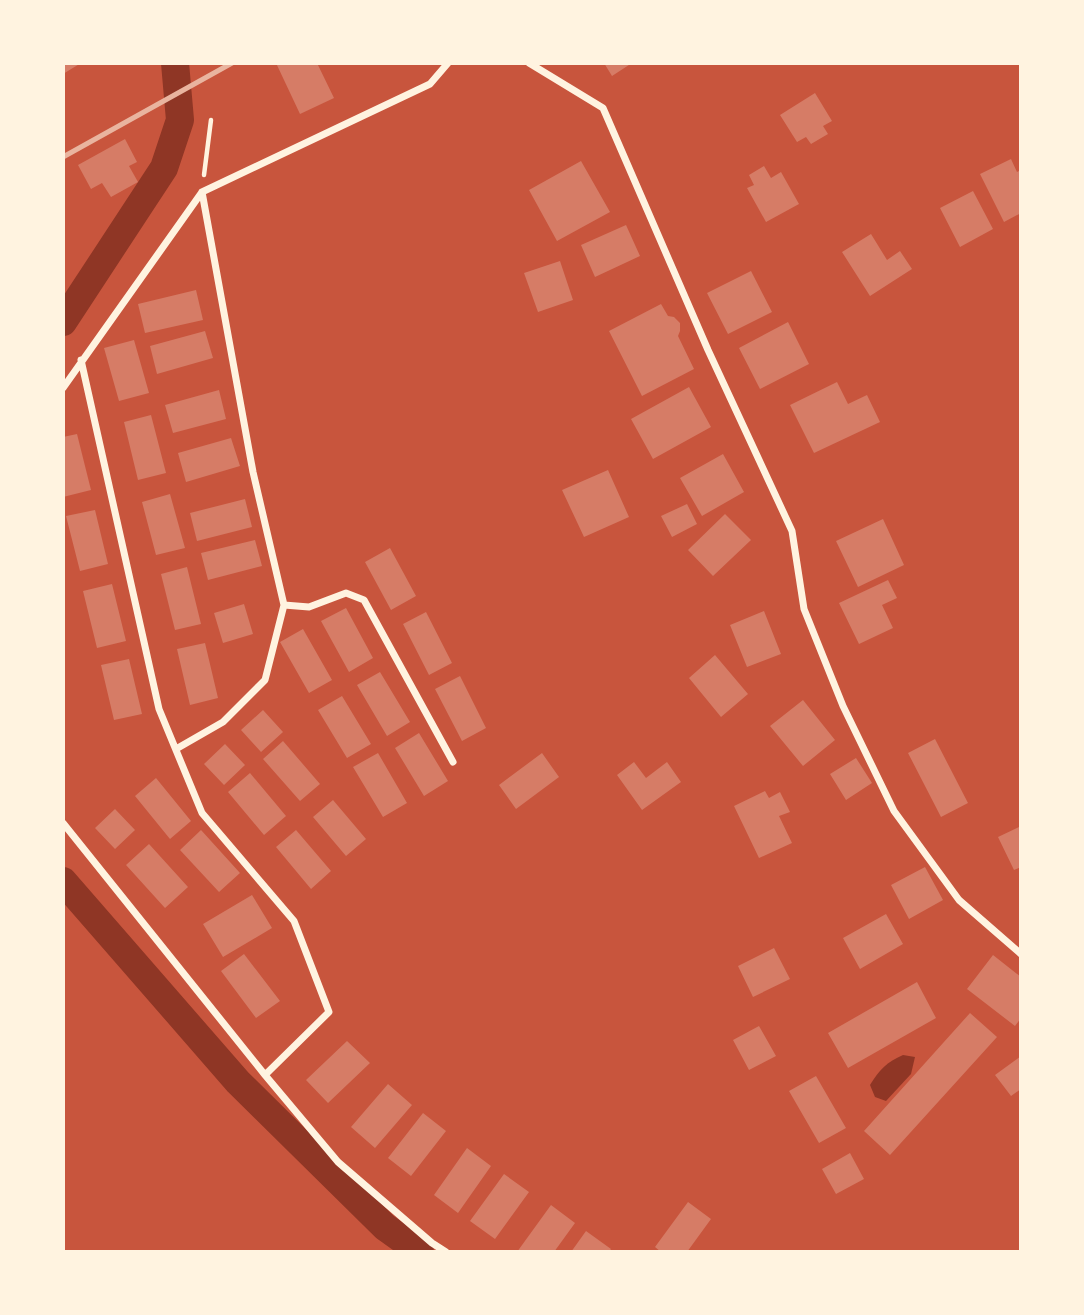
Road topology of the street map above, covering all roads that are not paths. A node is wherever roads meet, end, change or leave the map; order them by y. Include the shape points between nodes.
1 (448, 63) edge
2 (529, 63) edge
3 (202, 192) junction
4 (80, 360) junction
5 (63, 387) edge
6 (284, 605) junction
7 (176, 749) junction
8 (453, 762) dead end
9 (63, 823) edge
10 (1021, 954) edge
11 (265, 1075) junction
12 (446, 1252) edge

1 - 3 street via 430,84
2 - 10 street via 603,108 792,531 804,609 843,706 888,799 959,900
3 - 4 street
3 - 6 street via 253,472
4 - 5 street
4 - 7 street via 159,709
6 - 7 street via 265,680 223,722
6 - 8 street via 309,607 346,593 364,600
7 - 11 street via 202,813 294,921 329,1012
9 - 11 street
11 - 12 street via 338,1162

